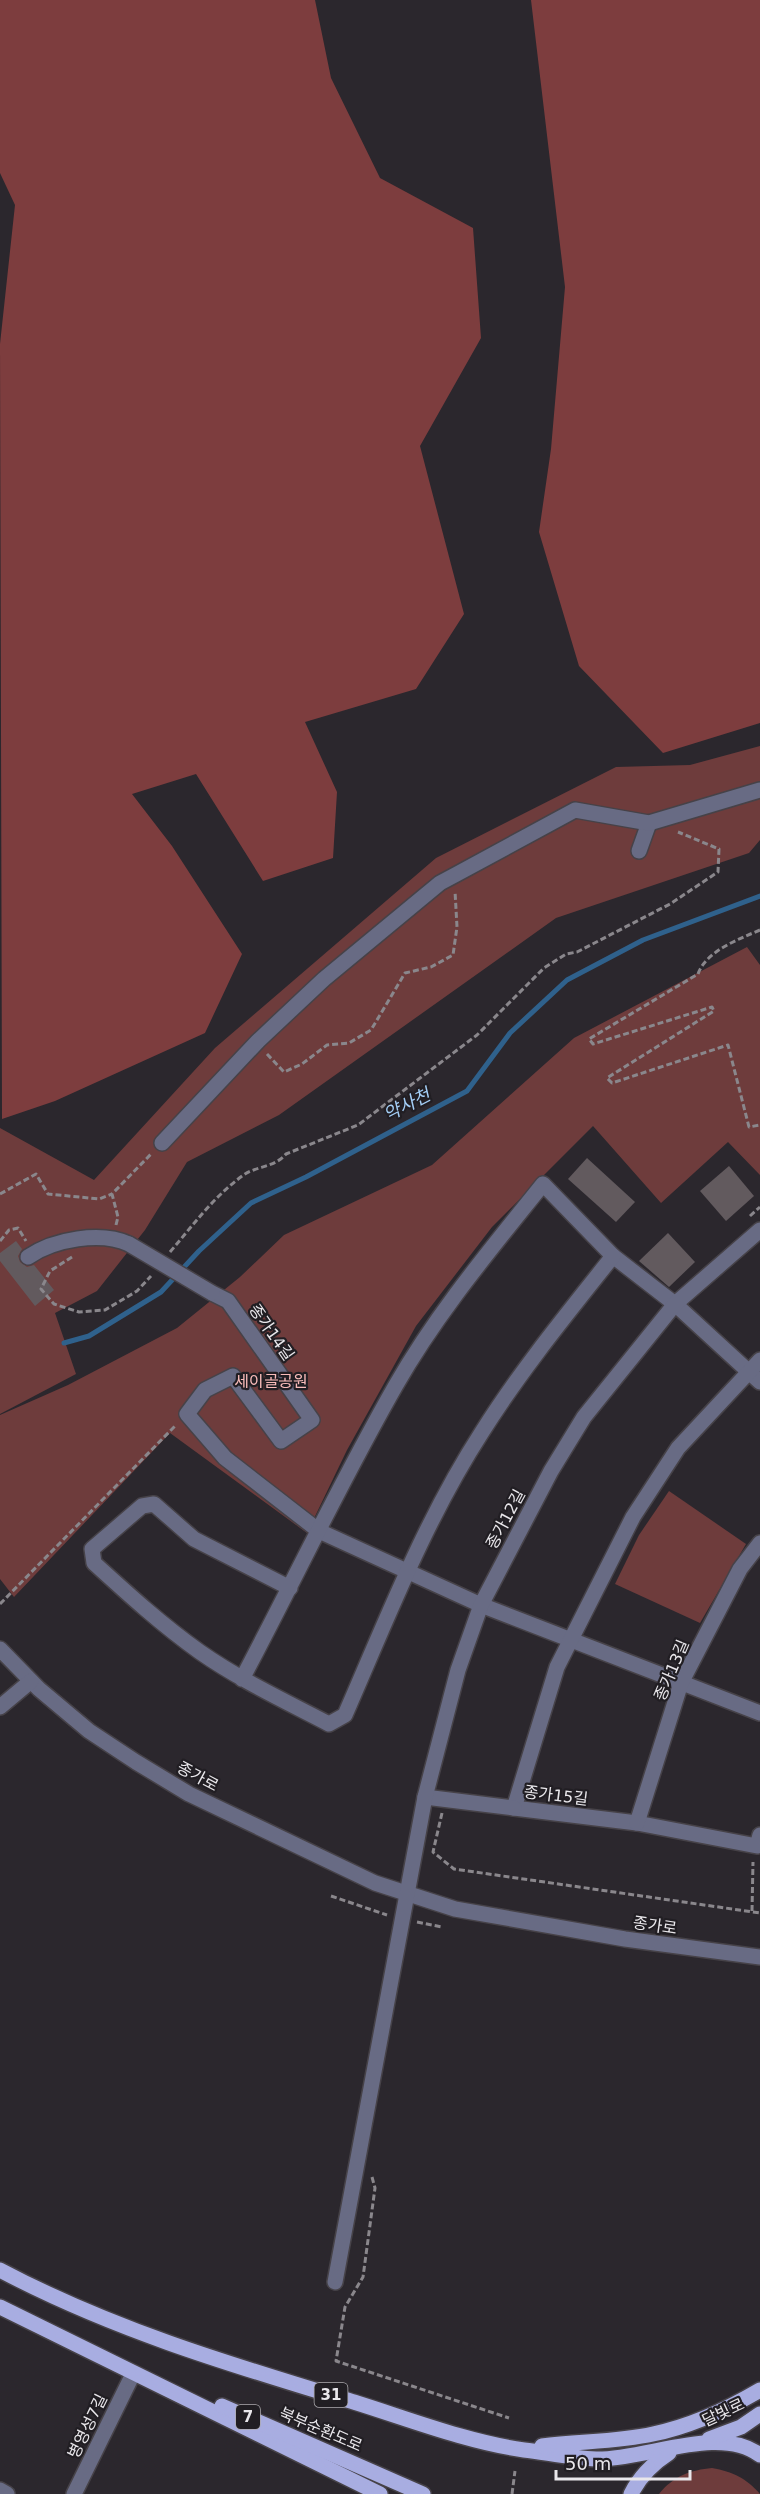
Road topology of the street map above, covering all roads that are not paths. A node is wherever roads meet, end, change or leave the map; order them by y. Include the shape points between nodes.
1 (760, 790) edge
2 (649, 823) junction
3 (639, 851) dead end
4 (162, 1143) road end
5 (760, 1230) edge
6 (613, 1256) junction
7 (28, 1257) dead end
8 (675, 1304) junction
9 (756, 1371) edge
10 (319, 1531) junction
11 (760, 1543) edge
12 (408, 1572) junction
13 (290, 1588) junction
14 (481, 1605) junction
15 (568, 1640) junction
16 (0, 1649) edge
17 (242, 1679) junction
18 (31, 1681) junction
19 (681, 1683) junction
20 (0, 1707) edge
21 (760, 1713) edge
22 (425, 1797) junction
23 (514, 1808) junction
24 (637, 1823) junction
25 (758, 1840) edge
26 (406, 1893) junction
27 (760, 1957) edge
28 (0, 2270) edge
29 (335, 2282) dead end
30 (0, 2307) edge
31 (72, 2344) junction
32 (133, 2374) junction
33 (760, 2390) edge
34 (760, 2414) edge
35 (701, 2441) junction
36 (676, 2448) junction
37 (520, 2449) junction
38 (760, 2455) edge
39 (0, 2490) edge
40 (7, 2494) edge
41 (74, 2494) edge
42 (380, 2494) edge
43 (423, 2494) edge
44 (632, 2494) edge

1 - 2 street
2 - 3 street
2 - 4 street via 575,810 440,883 324,979 258,1041
5 - 8 street, 종가12길
6 - 8 street
6 - 10 street via 543,1184 459,1288 396,1384
6 - 12 street via 531,1359 481,1433 431,1521
7 - 10 street, 종가14길, bridge via 80,1238 113,1237 228,1301 312,1420 281,1440 233,1376 205,1390 187,1414 225,1458
8 - 9 street
8 - 14 street, 종가12길 via 584,1417
9 - 15 street, 종가15길 via 678,1448 652,1484
10 - 12 street
10 - 13 street
11 - 19 street, 종가13길 via 740,1569
12 - 14 street
12 - 17 street via 345,1715 329,1724
13 - 17 street
13 - 17 street via 194,1539 154,1504 142,1506 92,1549 94,1563 152,1615
14 - 15 street
14 - 22 street, 종가12길 via 458,1670
15 - 19 street
15 - 23 street, 종가15길
16 - 18 street, 종가로
18 - 20 street
18 - 26 street, 종가로 via 89,1731 189,1794 375,1883
19 - 21 street
19 - 24 street, 종가13길
22 - 23 street
22 - 26 street, 종가12길
23 - 24 street, 종가15길
24 - 25 street, 종가15길
26 - 27 street, 종가로 via 467,1911 625,1939
26 - 29 street
28 - 37 main road, 31 via 85,2312 154,2339 452,2432
30 - 31 main road, 북부순환도로
31 - 32 main road, 북부순환도로
31 - 43 main road, 북부순환도로 / 7
32 - 41 street, 병영성7길
32 - 42 main road, 북부순환도로
33 - 37 main road via 731,2408 653,2434
34 - 35 main road, 달빛로 via 741,2427
35 - 36 main road, 31
35 - 38 main road, 31 via 729,2442
36 - 37 main road, 31 via 633,2457 596,2459
36 - 44 main road via 654,2462
39 - 40 street

